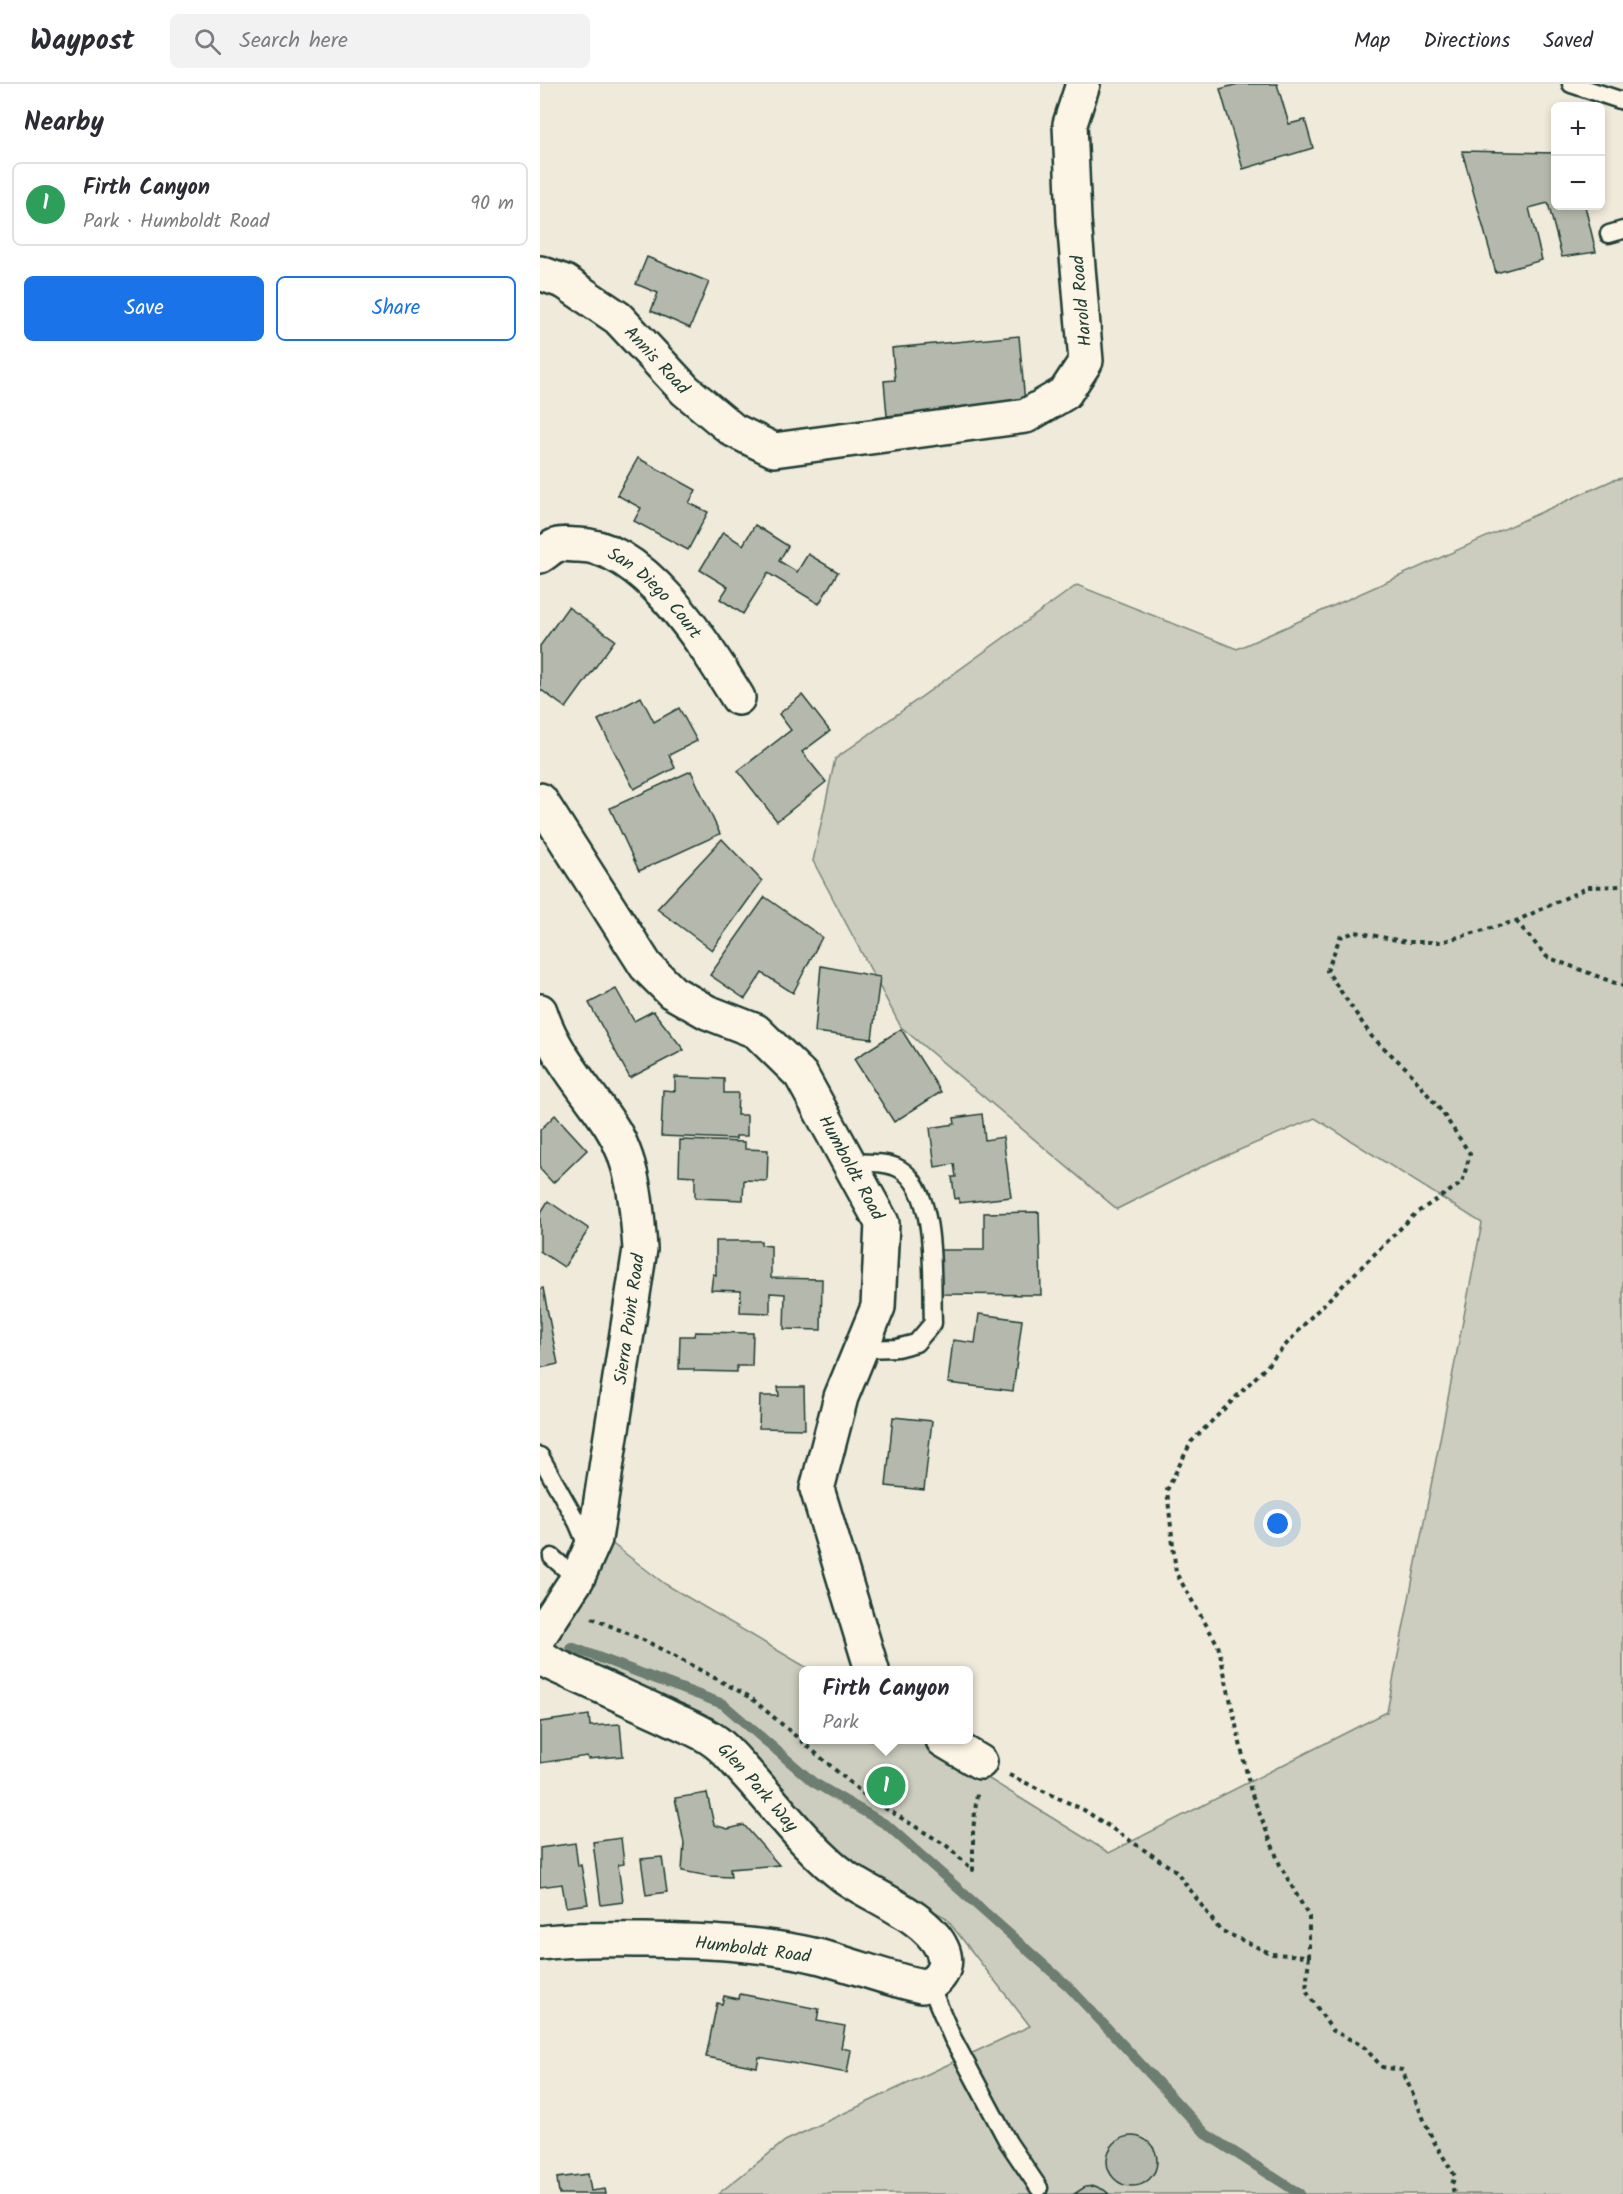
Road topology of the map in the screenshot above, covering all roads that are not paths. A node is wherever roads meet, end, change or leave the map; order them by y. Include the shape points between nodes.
1 (1083, 84) edge
2 (1571, 84) edge
3 (1623, 101) edge
4 (540, 273) edge
5 (774, 450) joint
6 (540, 556) edge
7 (738, 698) dead end
8 (541, 806) edge
9 (540, 1011) edge
10 (850, 1162) junction
11 (861, 1349) junction
12 (540, 1456) edge
13 (552, 1557) dead end
14 (576, 1579) junction
15 (540, 1635) edge
16 (540, 1656) edge
17 (870, 1666) edge
18 (951, 1744) edge
19 (981, 1762) road end
20 (540, 1943) edge
21 (938, 1972) junction
22 (1039, 2188) dead end

1 - 5 street, Harold Road via 1070,124 1086,361 1065,393 1026,416
2 - 3 lane
4 - 5 street, Annis Road via 565,282 618,318 686,390 733,430
6 - 7 street, San Diego Court via 557,545 585,545 624,560 674,604
8 - 10 street, Humboldt Road via 646,966 672,992 756,1031 801,1075
9 - 14 street, Sierra Point Road via 558,1051 611,1126 629,1170 640,1249 599,1523
10 - 11 street, Humboldt Road via 882,1223 878,1307
10 - 11 lane via 899,1169 916,1184 929,1219 933,1323 916,1343
11 - 17 street, Humboldt Road via 841,1397 817,1489
12 - 14 lane via 577,1522
13 - 14 lane
14 - 15 street, Sierra Point Road
16 - 21 street, Glen Park Way via 717,1743 820,1855 846,1878 914,1919 937,1941 943,1950
18 - 19 street
20 - 21 street, Humboldt Road via 594,1939 777,1949 842,1962 922,1986
21 - 22 lane via 952,2037 1008,2142

